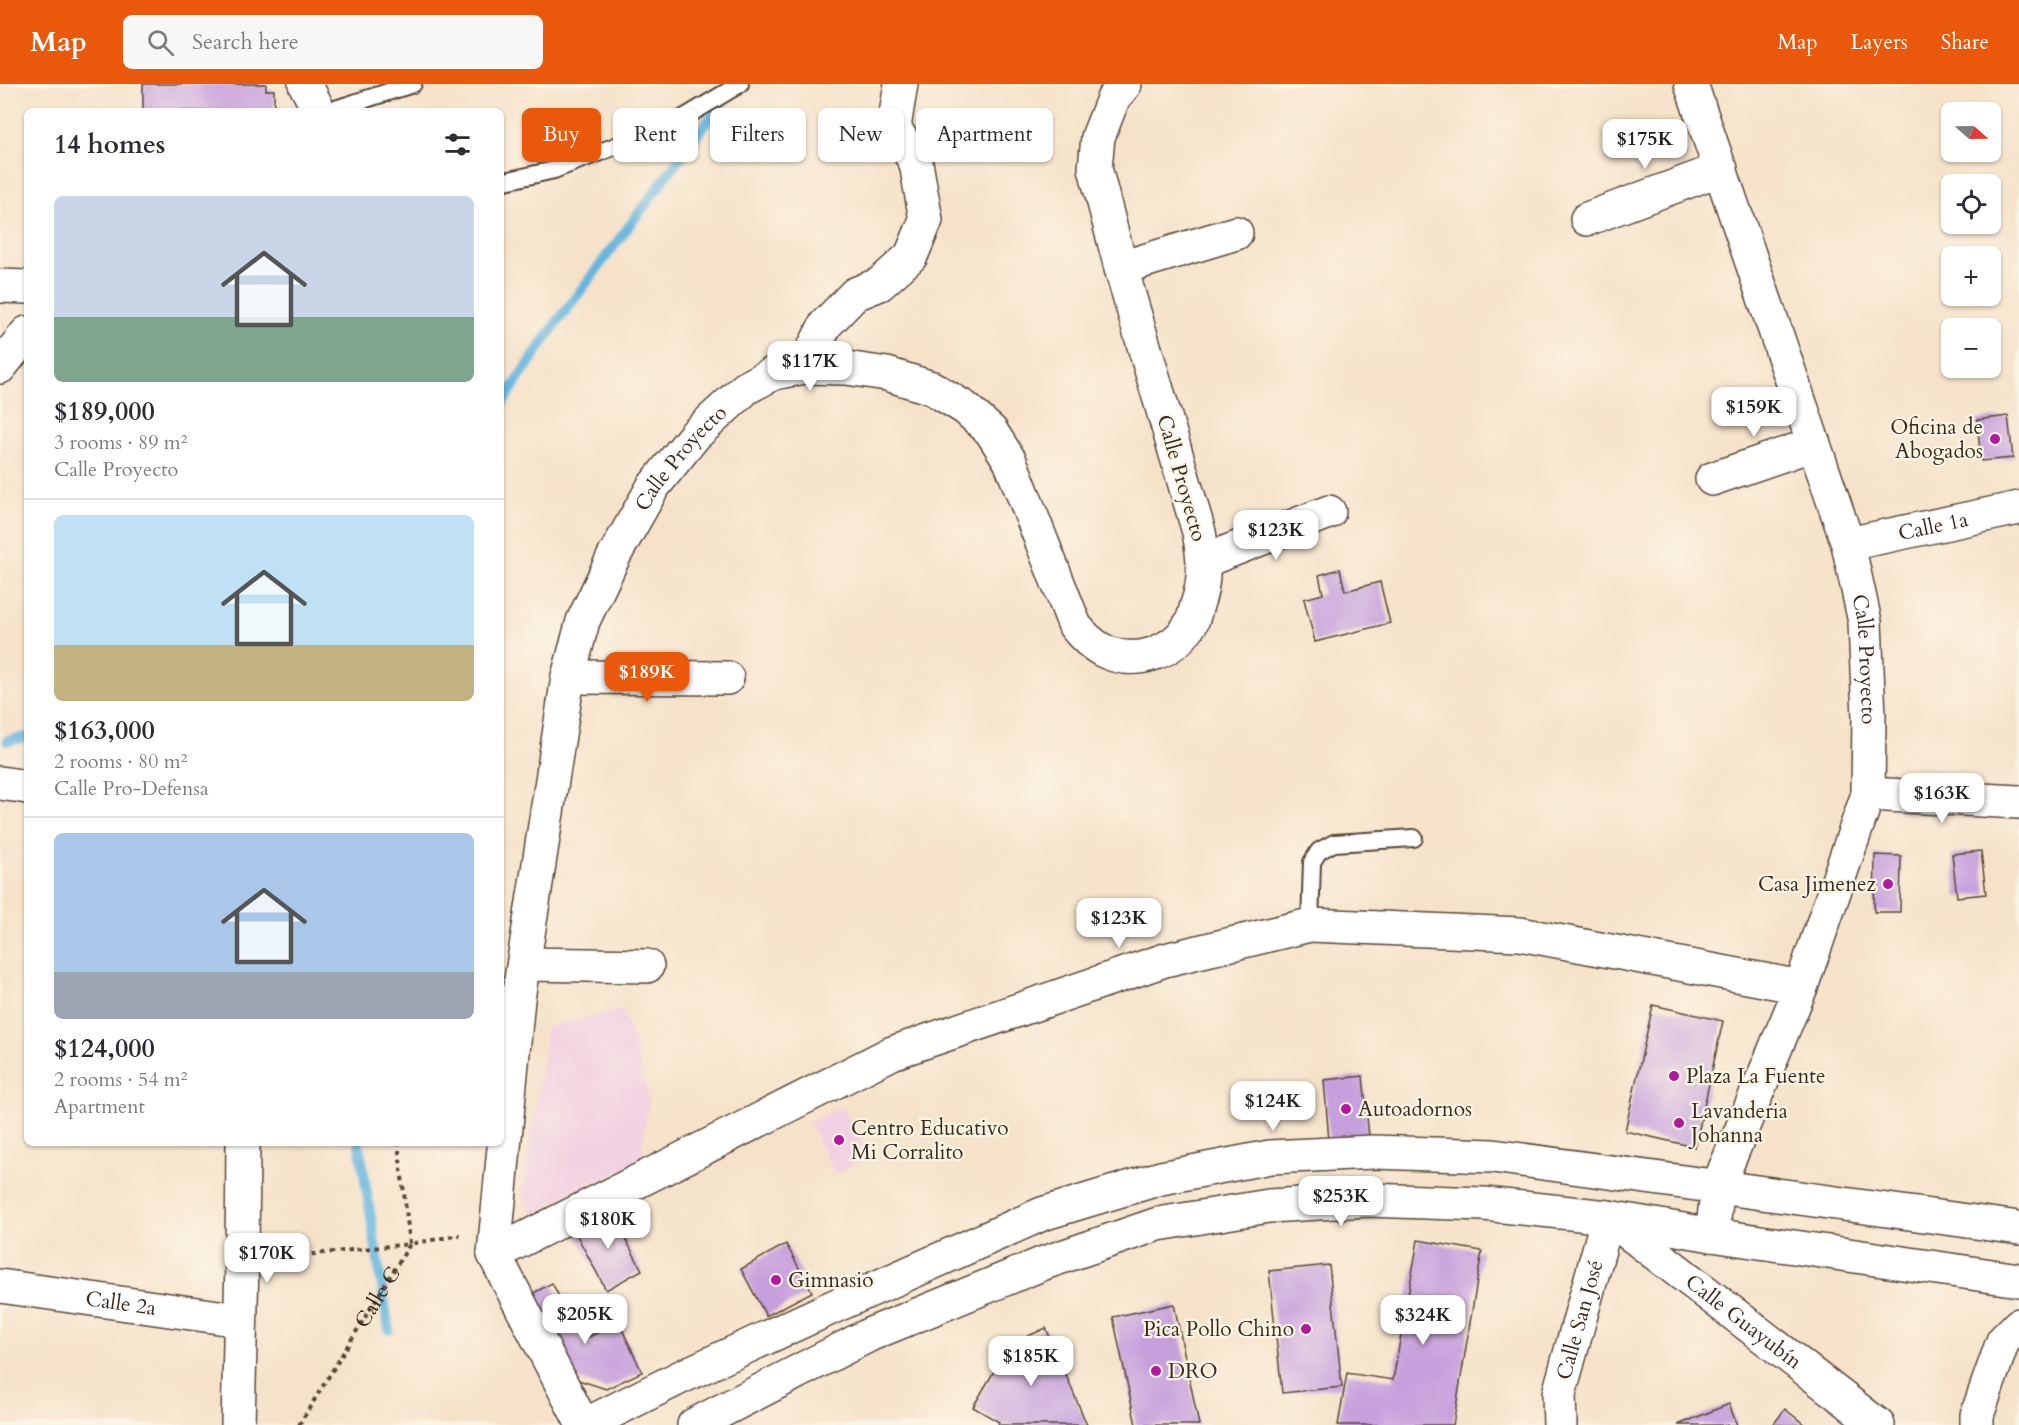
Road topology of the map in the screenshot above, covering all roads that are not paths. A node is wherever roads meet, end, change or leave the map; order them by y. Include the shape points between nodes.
1 (305, 84) edge
2 (413, 84) edge
3 (740, 84) edge
4 (901, 84) edge
5 (1125, 84) edge
6 (1691, 84) edge
7 (318, 108) edge
8 (338, 108) edge
9 (1720, 169) junction
10 (504, 181) edge
11 (1587, 219) dead end
12 (1236, 233) dead end
13 (1121, 268) junction
14 (0, 286) edge
15 (24, 287) edge
16 (24, 337) edge
17 (0, 367) edge
18 (804, 367) junction
19 (1814, 444) junction
20 (1712, 479) dead end
21 (2019, 508) edge
22 (1329, 512) dead end
23 (1848, 544) junction
24 (1204, 561) junction
25 (568, 677) junction
26 (727, 678) dead end
27 (0, 783) edge
28 (24, 787) edge
29 (1868, 794) junction
30 (2019, 802) edge
31 (1414, 838) dead end
32 (1310, 925) junction
33 (525, 964) junction
34 (647, 966) dead end
35 (1801, 987) junction
36 (243, 1146) edge
37 (1718, 1186) junction
38 (1608, 1217) junction
39 (2019, 1228) edge
40 (1712, 1235) junction
41 (495, 1241) junction
42 (2019, 1280) edge
43 (0, 1286) edge
44 (240, 1320) junction
45 (2019, 1325) edge
46 (238, 1425) edge
47 (584, 1425) edge
48 (694, 1425) edge
49 (1560, 1425) edge
50 (1878, 1425) edge
51 (1977, 1425) edge

1 - 7 street
2 - 8 lane
3 - 10 lane via 675,123 554,170
4 - 18 street via 894,127 916,163 926,220 911,256 880,284 855,294 826,324
5 - 13 street, Calle Proyecto via 1113,99 1098,137 1095,168
6 - 9 street, Calle Proyecto
9 - 11 street
9 - 19 street, Calle Proyecto
12 - 13 street
13 - 24 street, Calle Proyecto via 1199,532
14 - 15 street
16 - 17 street
18 - 24 street, Calle Proyecto via 887,374 932,388 965,408 991,431 1010,461 1075,626 1086,640 1104,652 1151,656 1173,645 1191,623 1202,591
18 - 25 street, Calle Proyecto via 774,373 746,388 695,435 653,487 614,556 584,621
19 - 20 street
19 - 23 street, Calle Proyecto
21 - 23 street, Calle 1a
22 - 24 street
23 - 29 street, Calle Proyecto via 1865,622
25 - 26 street
25 - 33 street, Calle Proyecto
27 - 28 street
29 - 30 street
29 - 35 street, Calle Proyecto
31 - 32 lane via 1334,843 1319,851 1312,862
32 - 35 street via 1520,934
32 - 41 street via 1165,960 892,1053
33 - 34 street
33 - 41 street, Calle Proyecto via 518,999
35 - 37 street, Calle Proyecto
36 - 44 street
37 - 39 street
37 - 40 street, Calle Proyecto
37 - 47 street via 1493,1156 1374,1152 1270,1157 1161,1178 1042,1214 681,1377
38 - 40 street
38 - 48 street via 1484,1204 1367,1200 1269,1206 1158,1224 1044,1263 871,1334
38 - 49 street, Calle San José via 1559,1394
38 - 50 street, Calle Guayubín
40 - 42 street
41 - 47 street
43 - 44 street, Calle 2a
44 - 46 street
45 - 51 street via 2003,1341

